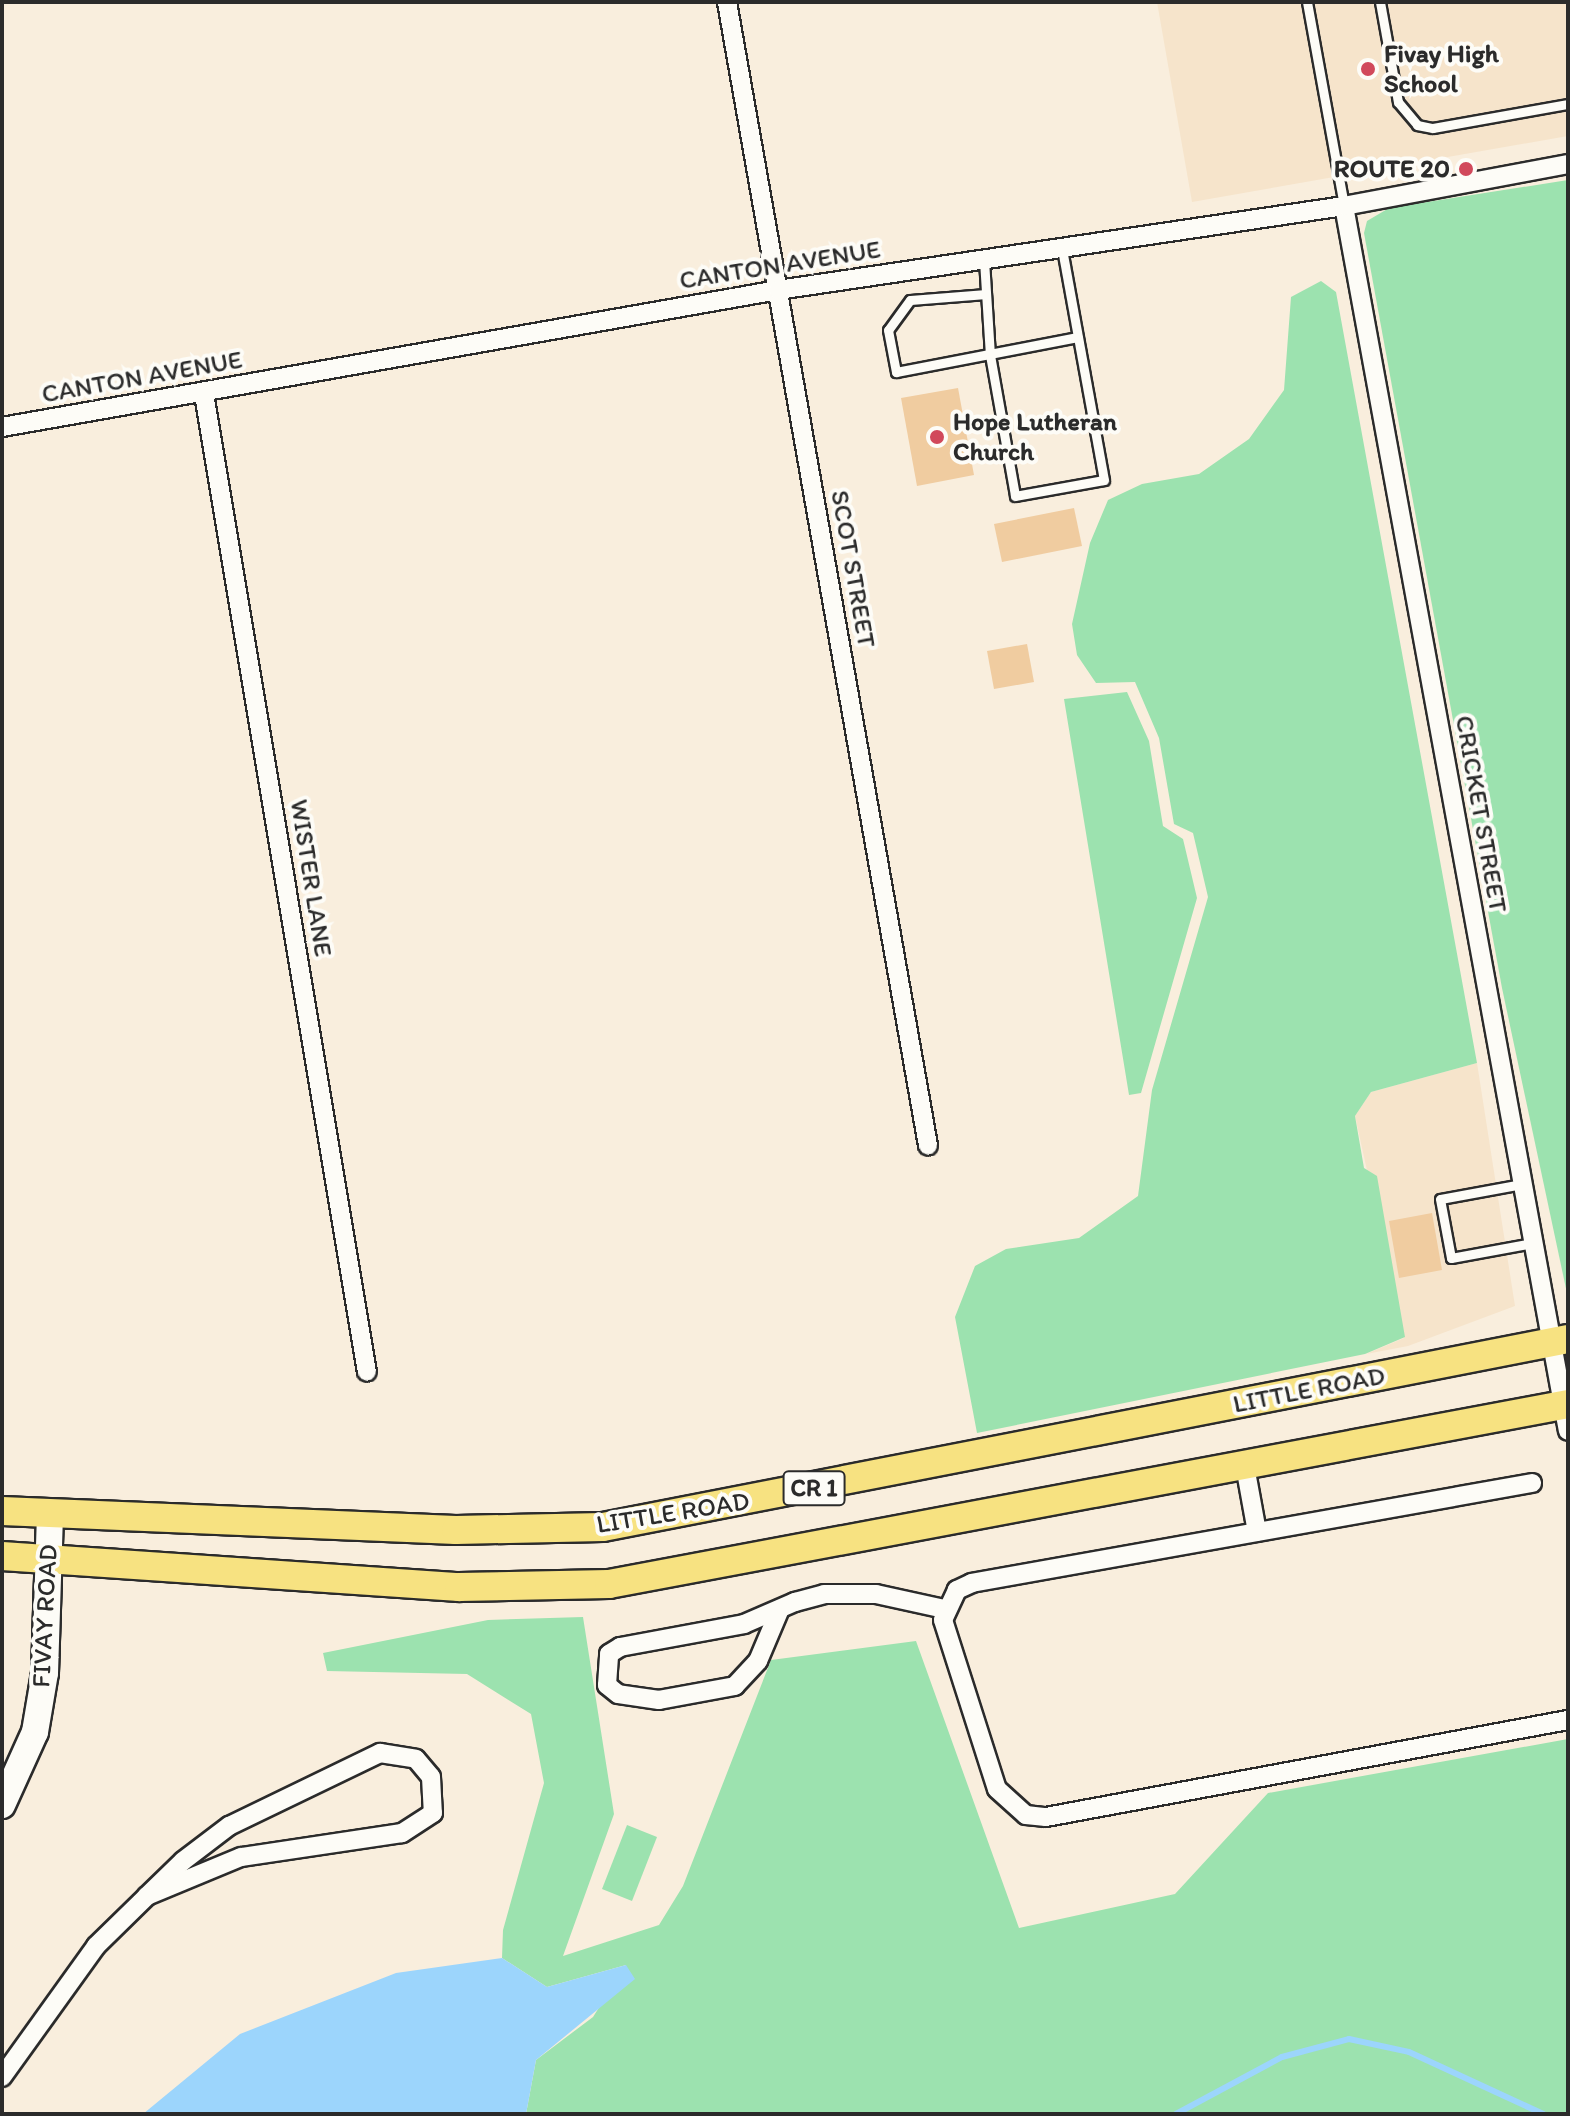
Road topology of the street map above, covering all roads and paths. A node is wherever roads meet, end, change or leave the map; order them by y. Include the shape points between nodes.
1 (727, 2) edge
2 (1307, 2) edge
3 (1380, 2) edge
4 (1568, 104) edge
5 (1568, 164) edge
6 (1344, 206) junction
7 (1062, 248) junction
8 (984, 260) junction
9 (778, 290) junction
10 (986, 294) junction
11 (1078, 337) junction
12 (990, 355) junction
13 (204, 394) junction
14 (2, 427) edge
15 (928, 1145) dead end
16 (1522, 1184) junction
17 (1533, 1243) junction
18 (1560, 1340) edge
19 (367, 1372) dead end
20 (1566, 1413) edge
21 (1245, 1466) junction
22 (1532, 1483) dead end
23 (2, 1511) edge
24 (50, 1514) junction
25 (1257, 1532) junction
26 (2, 1556) edge
27 (47, 1556) junction
28 (780, 1609) junction
29 (944, 1609) junction
30 (1568, 1720) edge
31 (2, 1805) edge
32 (147, 1896) junction
33 (2, 2077) edge

1 - 9 street, SCOT STREET
2 - 6 lane
3 - 4 lane via 1398,102 1417,125 1433,128
5 - 6 street, CANTON AVENUE
6 - 7 street, CANTON AVENUE
6 - 16 street, CRICKET STREET
7 - 8 street, CANTON AVENUE
7 - 11 lane
8 - 9 street, CANTON AVENUE
8 - 10 lane
9 - 13 street, CANTON AVENUE
9 - 15 street, SCOT STREET
10 - 12 lane
10 - 12 lane via 910,300 888,330 896,372
11 - 12 lane
11 - 12 lane via 1104,480 1015,496
13 - 14 street, CANTON AVENUE
13 - 19 street, WISTER LANE
16 - 17 street, CRICKET STREET
16 - 17 lane via 1440,1199 1451,1258
17 - 18 street, CRICKET STREET
18 - 20 street, CRICKET STREET
18 - 24 main road, LITTLE ROAD / CR 1 via 603,1527 456,1530
20 - 21 main road, CR 1
21 - 25 street
21 - 27 main road, CR 1 via 609,1584 459,1587
22 - 25 street
23 - 24 main road, LITTLE ROAD / CR 1
24 - 27 street, FIVAY ROAD
25 - 29 street via 972,1583 957,1590
26 - 27 main road, CR 1
27 - 31 street, FIVAY ROAD via 45,1673 35,1732
28 - 28 street via 744,1624 620,1647 605,1665 607,1685 618,1694 659,1700 735,1686 758,1661
28 - 29 street via 848,1592
29 - 30 street via 997,1789 1026,1815 1046,1817
32 - 32 street via 241,1857 402,1833 433,1813 431,1777 416,1759 397,1751 337,1768 229,1826
32 - 33 street via 96,1946

